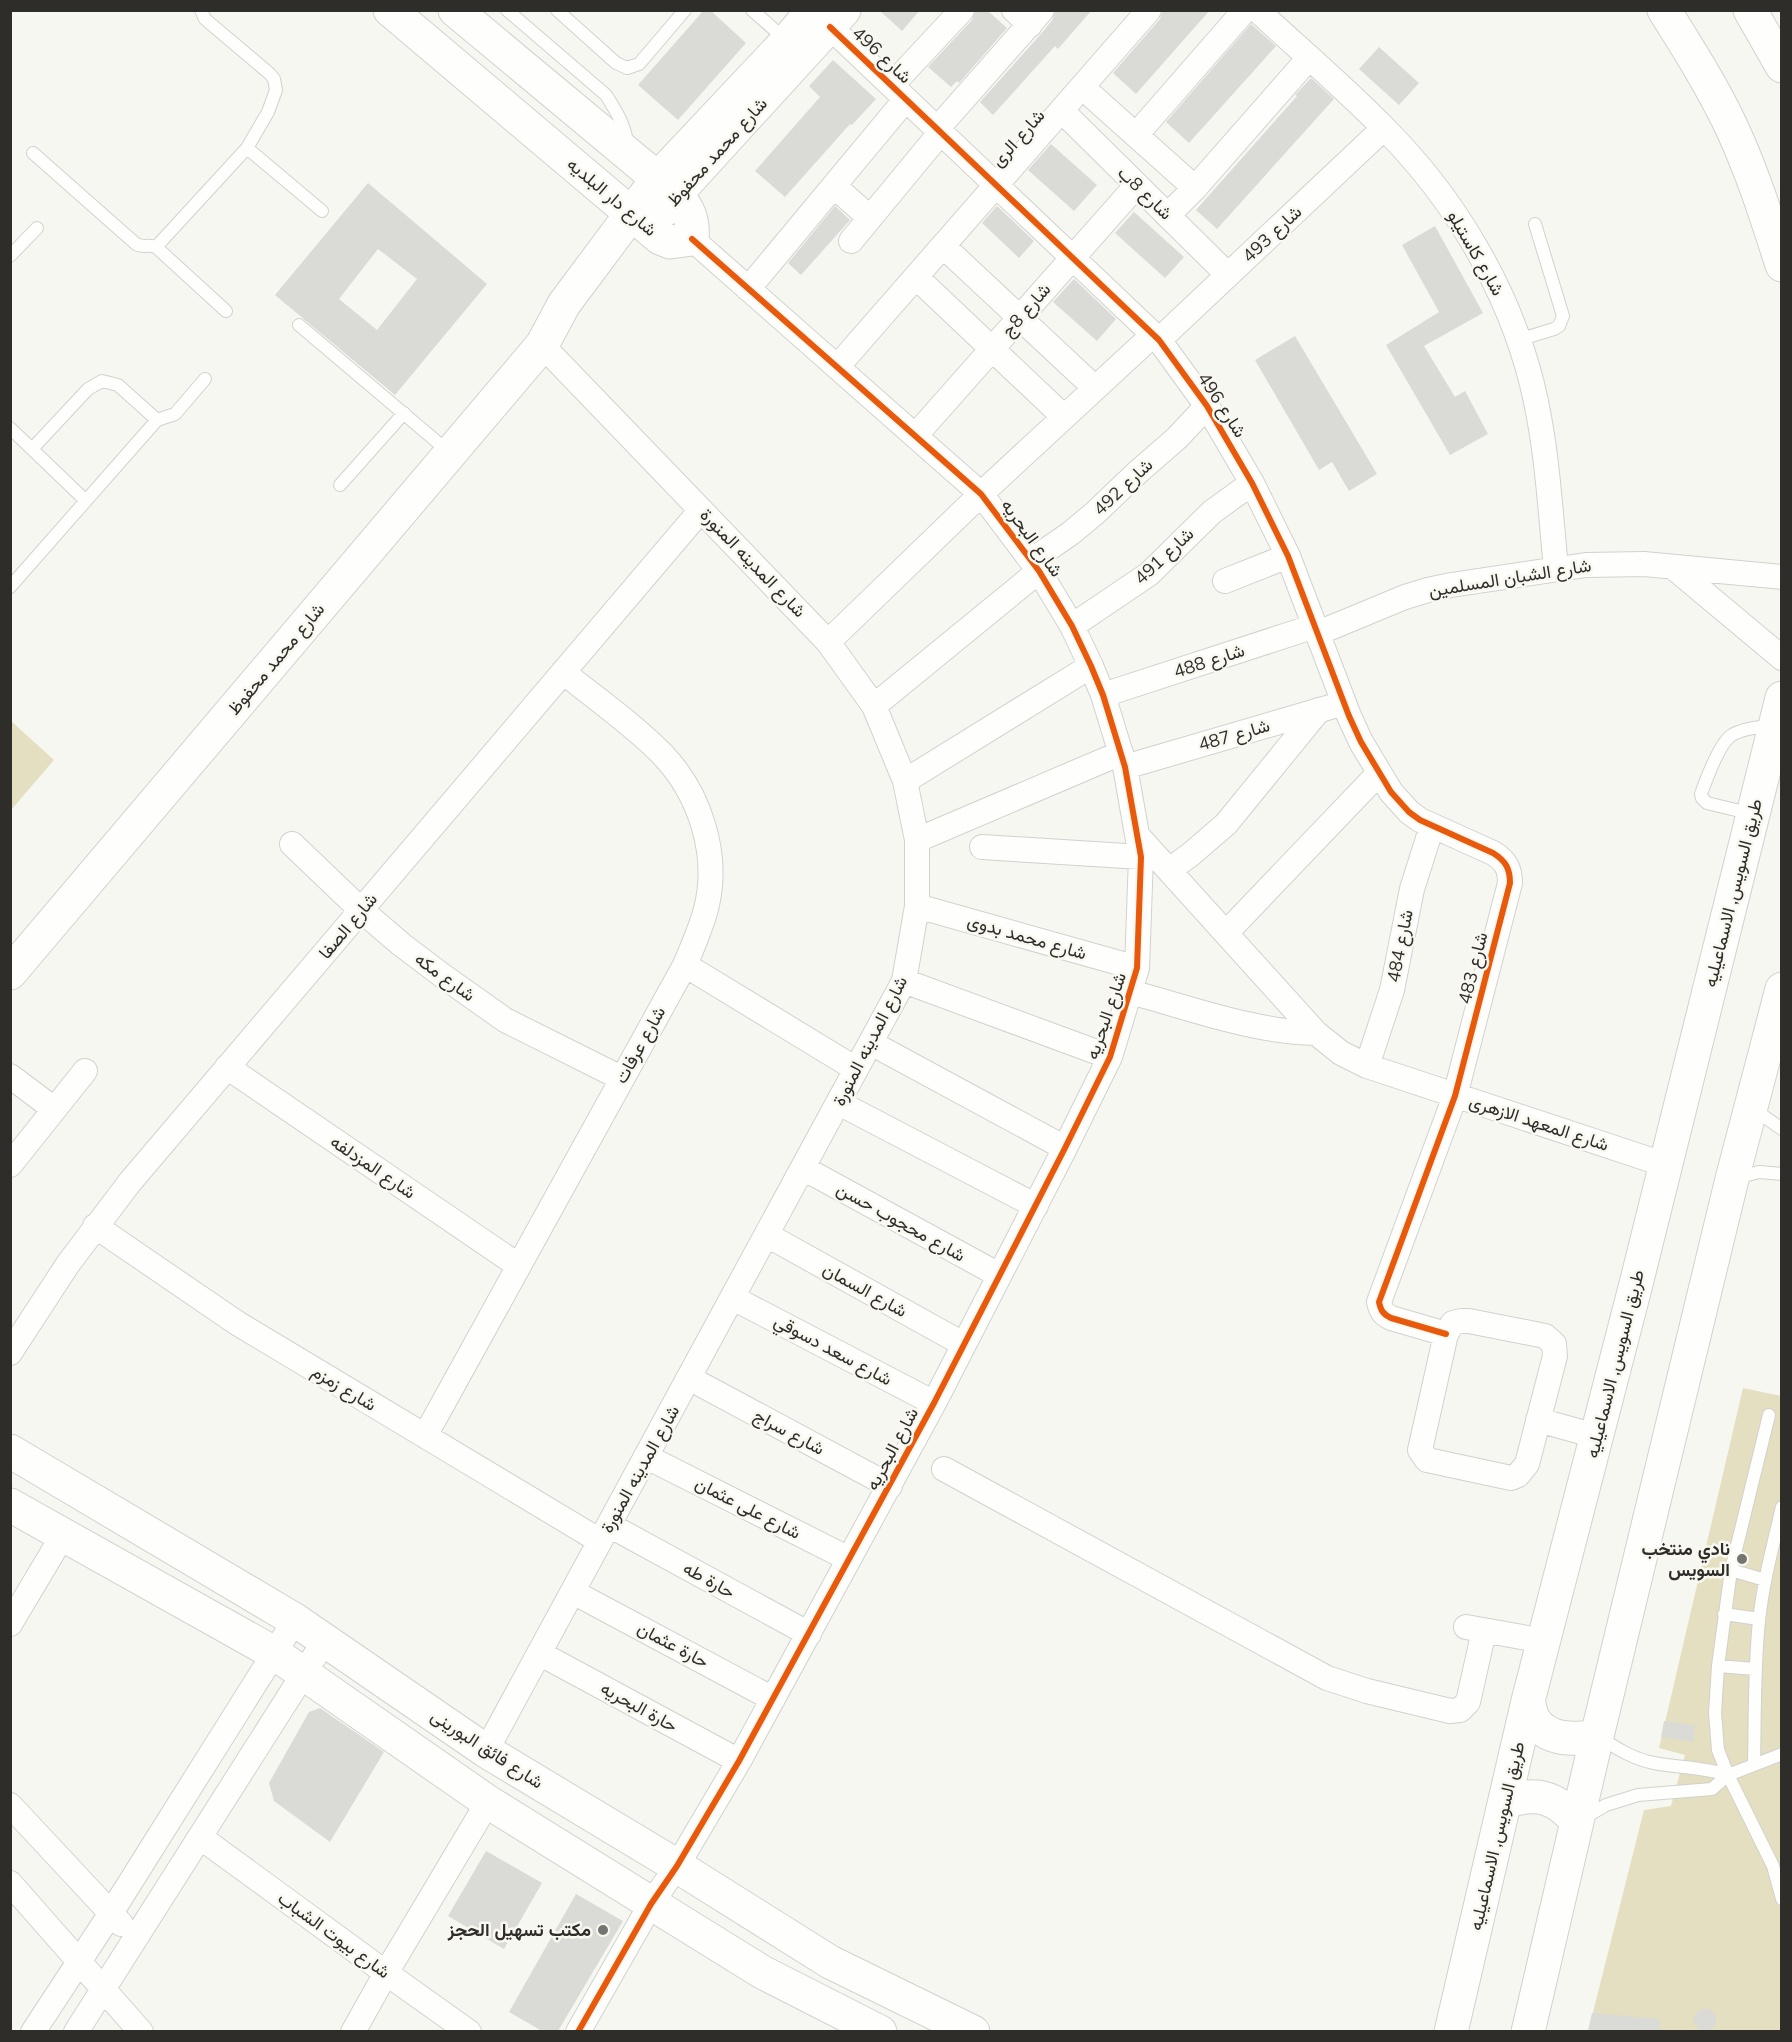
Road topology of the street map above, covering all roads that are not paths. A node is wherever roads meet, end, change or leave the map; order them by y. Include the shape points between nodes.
1 (201, 10) edge
2 (390, 10) edge
3 (507, 10) edge
4 (557, 10) edge
5 (685, 10) edge
6 (752, 10) edge
7 (962, 10) edge
8 (1149, 10) edge
9 (1245, 10) edge
10 (1257, 10) edge
11 (1664, 10) edge
12 (1750, 10) edge
13 (1029, 15) edge
14 (462, 16) edge
15 (829, 16) edge
16 (787, 41) junction
17 (1777, 50) edge
18 (443, 56) junction
19 (1309, 58) junction
20 (767, 79) junction
21 (1082, 87) junction
22 (899, 92) junction
23 (1062, 111) junction
24 (1384, 128) junction
25 (939, 131) junction
26 (1136, 135) junction
27 (247, 148) junction
28 (33, 153) dead end
29 (629, 153) junction
30 (996, 185) junction
31 (1137, 185) junction
32 (667, 186) junction
33 (834, 186) junction
34 (1196, 188) junction
35 (322, 212) dead end
36 (1166, 214) junction
37 (870, 218) junction
38 (641, 222) junction
39 (1535, 224) dead end
40 (36, 228) dead end
41 (692, 238) junction
42 (851, 241) dead end
43 (943, 246) junction
44 (156, 247) junction
45 (10, 256) edge
46 (1072, 257) junction
47 (1782, 265) edge
48 (1228, 274) junction
49 (916, 277) junction
50 (748, 288) junction
51 (226, 311) dead end
52 (1020, 317) junction
53 (299, 325) dead end
54 (1156, 337) junction
55 (1518, 340) junction
56 (542, 345) junction
57 (992, 349) junction
58 (837, 367) junction
59 (205, 379) dead end
60 (1095, 388) junction
61 (1207, 406) junction
62 (404, 413) junction
63 (1064, 417) junction
64 (157, 420) junction
65 (10, 428) edge
66 (915, 436) junction
67 (32, 449) junction
68 (450, 453) junction
69 (1252, 483) junction
70 (340, 485) dead end
71 (981, 494) junction
72 (86, 501) junction
73 (701, 510) junction
74 (1288, 556) junction
75 (1035, 565) junction
76 (1673, 567) junction
77 (1556, 569) junction
78 (1782, 577) edge
79 (1226, 581) dead end
80 (10, 587) edge
81 (1072, 626) junction
82 (1317, 630) junction
83 (828, 642) junction
84 (1782, 658) edge
85 (1091, 666) junction
86 (563, 672) junction
87 (1103, 695) junction
88 (1344, 703) junction
89 (874, 706) junction
90 (1319, 710) junction
91 (1778, 711) edge
92 (1123, 760) junction
93 (1379, 773) junction
94 (905, 781) junction
95 (1753, 814) junction
96 (1432, 826) junction
97 (917, 840) junction
98 (292, 844) dead end
99 (1139, 846) junction
100 (982, 847) dead end
101 (1493, 853) joint
102 (1169, 870) junction
103 (917, 906) junction
104 (361, 910) junction
105 (1226, 933) junction
106 (685, 965) junction
107 (1137, 968) junction
108 (10, 973) edge
109 (904, 981) junction
110 (1782, 989) edge
111 (1130, 992) junction
112 (1316, 1033) junction
113 (871, 1043) junction
114 (1110, 1057) junction
115 (1367, 1066) junction
116 (227, 1067) junction
117 (856, 1069) junction
118 (85, 1071) dead end
119 (10, 1076) edge
120 (621, 1078) junction
121 (1455, 1096) junction
122 (1753, 1102) junction
123 (838, 1103) junction
124 (54, 1109) junction
125 (1782, 1129) edge
126 (1065, 1148) junction
127 (10, 1165) edge
128 (1665, 1165) junction
129 (803, 1168) junction
130 (1782, 1174) edge
131 (1732, 1179) junction
132 (1036, 1206) junction
133 (95, 1226) junction
134 (767, 1235) junction
135 (519, 1266) junction
136 (999, 1275) junction
137 (733, 1298) junction
138 (1446, 1334) junction
139 (963, 1344) junction
140 (10, 1353) edge
141 (689, 1378) junction
142 (934, 1403) junction
143 (1768, 1415) dead end
144 (1539, 1420) junction
145 (425, 1436) junction
146 (1596, 1436) junction
147 (10, 1451) edge
148 (647, 1457) junction
149 (944, 1469) dead end
150 (890, 1485) junction
151 (10, 1505) edge
152 (1782, 1507) edge
153 (605, 1533) junction
154 (63, 1535) junction
155 (849, 1559) junction
156 (1731, 1570) junction
157 (1765, 1580) junction
158 (573, 1592) junction
159 (1724, 1614) junction
160 (1759, 1619) junction
161 (295, 1620) junction
162 (10, 1624) edge
163 (808, 1634) junction
164 (324, 1640) junction
165 (1544, 1641) junction
166 (274, 1653) junction
167 (539, 1653) junction
168 (1718, 1666) junction
169 (1755, 1669) junction
170 (303, 1673) junction
171 (773, 1699) junction
172 (1528, 1701) junction
173 (1597, 1736) junction
174 (486, 1751) junction
175 (1782, 1754) edge
176 (739, 1761) junction
177 (1754, 1765) junction
178 (1728, 1775) junction
179 (488, 1802) junction
180 (1506, 1802) junction
181 (10, 1805) edge
182 (1577, 1822) junction
183 (200, 1837) junction
184 (677, 1866) junction
185 (10, 1883) edge
186 (1782, 1899) edge
187 (651, 1904) junction
188 (111, 1913) junction
189 (135, 1939) junction
190 (79, 1960) junction
191 (386, 1973) junction
192 (104, 1988) junction
193 (33, 2031) edge
194 (76, 2031) edge
195 (141, 2031) edge
196 (353, 2031) edge
197 (469, 2031) edge
198 (578, 2031) edge
199 (880, 2031) edge
200 (973, 2031) edge
201 (1451, 2031) edge
202 (1528, 2031) edge

1 - 27 lane via 274,79 276,90 268,112
2 - 18 street, شارع دار البلديه
3 - 29 lane via 606,95 626,132
4 - 5 lane via 616,63 627,68 639,64
6 - 16 lane
7 - 22 street
8 - 21 street, شارع الرى
9 - 26 street
10 - 19 street, شارع كاستيلو
11 - 47 street via 1696,59 1731,126 1760,196
12 - 17 street
13 - 25 street
14 - 18 street
14 - 29 street
15 - 16 street, شارع محمد محفوظ
15 - 20 street, شارع محمد محفوظ
15 - 22 street, شارع 496
16 - 20 street, شارع محمد محفوظ
18 - 38 street, شارع دار البلديه
19 - 24 street, شارع كاستيلو
19 - 34 street
20 - 32 street, شارع محمد محفوظ
21 - 23 street, شارع الرى
21 - 26 street
22 - 25 street, شارع 496
22 - 33 street
23 - 30 street, شارع الرى
23 - 31 street, شارع 8ب
24 - 48 street, شارع 493
24 - 55 street, شارع كاستيلو via 1424,172 1459,220 1505,305
25 - 30 street, شارع 496
25 - 37 street
26 - 34 street
27 - 35 lane
27 - 44 lane
28 - 44 lane via 136,244
29 - 32 street
30 - 43 street, شارع الرى
30 - 46 street, شارع 496
31 - 36 street, شارع 8ب
31 - 46 street, شارع 8ج
32 - 38 street, شارع محمد محفوظ
32 - 41 street via 690,213
33 - 37 street
33 - 50 street
34 - 36 street
36 - 48 street, شارع 8ب
37 - 42 street
38 - 41 street, شارع دار البلديه via 670,242
38 - 56 street, شارع محمد محفوظ via 564,304
39 - 55 lane via 1563,316 1554,329
40 - 45 lane
41 - 50 street, شارع البحريه
43 - 49 street, شارع الرى
43 - 52 street
44 - 51 lane
46 - 52 street, شارع 8ج
46 - 54 street, شارع 496
48 - 54 street, شارع 493
49 - 57 street
49 - 58 street, شارع الرى
50 - 58 street, شارع البحريه
52 - 57 street, شارع 8ج
52 - 60 street
53 - 62 lane
54 - 60 street, شارع 493
54 - 61 street, شارع 496
55 - 77 street, شارع كاستيلو via 1544,442
56 - 68 street, شارع محمد محفوظ
56 - 73 street, شارع المدينه المنورة
57 - 63 street
57 - 66 street, شارع 8ج
58 - 66 street, شارع البحريه
59 - 64 lane via 175,414
60 - 63 street, شارع 493
61 - 69 street, شارع 496
61 - 75 street, شارع 492 via 1177,438
62 - 68 lane
62 - 70 lane
63 - 71 street, شارع 493
64 - 67 lane via 118,385 102,381 88,388
64 - 72 lane
65 - 67 lane
66 - 71 street, شارع البحريه
67 - 72 lane
68 - 108 street, شارع محمد محفوظ
69 - 74 street, شارع 496
69 - 81 street, شارع 491 via 1200,523 1149,574
71 - 75 street, شارع البحريه
71 - 83 street, شارع 493
72 - 80 lane
73 - 83 street, شارع المدينه المنورة
73 - 86 street, شارع الصفا
74 - 79 street
74 - 82 street, شارع 496
75 - 81 street, شارع البحريه
75 - 89 street, شارع 492
76 - 77 street, شارع الشبان المسلمين via 1615,563
76 - 78 street, شارع الشبان المسلمين
76 - 84 street
77 - 82 street, شارع الشبان المسلمين via 1428,590
81 - 85 street, شارع البحريه
82 - 87 street, شارع 488
82 - 88 street, شارع 496
83 - 89 street, شارع المدينه المنورة
85 - 87 street, شارع البحريه
85 - 94 street
86 - 104 street, شارع الصفا
86 - 106 street, شارع عرفات via 663,755 698,810 707,841 710,874 707,907
87 - 92 street, شارع البحريه
88 - 90 street, شارع 487
88 - 93 street, شارع 496
89 - 94 street, شارع المدينه المنورة
90 - 92 street, شارع 487
90 - 102 street via 1226,824
91 - 95 street, طريق السويس, الاسماعيليه
91 - 95 lane via 1728,738 1701,794 1707,803
92 - 97 street, شارع 487
92 - 99 street, شارع البحريه
93 - 96 street, شارع 496 via 1399,803
93 - 105 street
94 - 97 street, شارع المدينه المنورة
95 - 128 street, طريق السويس, الاسماعيليه
96 - 101 street, شارع 496
96 - 115 street, شارع 484 via 1412,889 1392,990
97 - 103 street, شارع المدينه المنورة
98 - 104 street, شارع مكه
99 - 100 street
99 - 102 street, شارع المعهد الازهرى
99 - 107 street, شارع البحريه
101 - 121 street, شارع 483 via 1507,865 1510,884
102 - 105 street, شارع المعهد الازهرى
103 - 107 street, شارع محمد بدوى
103 - 109 street, شارع المدينه المنورة
104 - 116 street, شارع الصفا
104 - 120 street, شارع مكه via 421,960 505,1020
105 - 112 street, شارع المعهد الازهرى
106 - 117 street
106 - 120 street, شارع عرفات
107 - 111 street, شارع البحريه
109 - 113 street, شارع المدينه المنورة
109 - 114 street
110 - 122 street
111 - 112 street via 1268,1029
111 - 114 street, شارع البحريه
112 - 115 street, شارع المعهد الازهرى via 1341,1053
113 - 117 street, شارع المدينه المنورة
113 - 126 street
114 - 126 street, شارع البحريه
115 - 121 street, شارع المعهد الازهرى
116 - 133 street, شارع الصفا
116 - 135 street, شارع المزدلفه
117 - 123 street, شارع المدينه المنورة
118 - 124 street
119 - 124 street
120 - 135 street, شارع عرفات
121 - 128 street, شارع المعهد الازهرى
121 - 138 street, شارع 483 via 1379,1302 1380,1309 1391,1318
122 - 125 lane via 1762,1115
122 - 131 street
123 - 129 street, شارع المدينه المنورة
123 - 132 street
124 - 127 street
126 - 132 street, شارع البحريه
128 - 146 street, طريق السويس, الاسماعيليه
129 - 134 street, شارع المدينه المنورة
129 - 136 street, شارع محجوب حسن
130 - 131 lane via 1759,1172
131 - 173 street
132 - 136 street, شارع البحريه
133 - 140 street, شارع الصفا
133 - 145 street, شارع زمزم via 237,1323
134 - 137 street, شارع المدينه المنورة
134 - 139 street, شارع السمان
135 - 145 street, شارع عرفات
136 - 139 street, شارع البحريه
137 - 141 street, شارع المدينه المنورة
137 - 142 street, شارع سعد دسوقي
138 - 144 street via 1454,1323 1469,1321 1550,1339 1555,1356
138 - 144 street via 1420,1445 1422,1456 1511,1478 1527,1464
139 - 142 street, شارع البحريه
141 - 148 street, شارع المدينه المنورة
141 - 150 street, شارع سراج
142 - 150 street, شارع البحريه
143 - 156 lane
144 - 146 street
145 - 153 street, شارع زمزم
146 - 165 street, طريق السويس, الاسماعيليه
147 - 161 street, شارع فائق البورينى
148 - 153 street, شارع المدينه المنورة
148 - 155 street, شارع على عثمان
149 - 165 street via 1346,1686 1450,1711 1460,1710 1468,1702 1475,1629
150 - 155 street, شارع البحريه
151 - 154 street
152 - 157 lane
153 - 158 street, شارع المدينه المنورة
153 - 163 street, حارة طه
154 - 162 street
154 - 166 street
155 - 163 street, شارع البحريه
156 - 157 lane
156 - 159 lane
157 - 160 lane
158 - 167 street, شارع المدينه المنورة
158 - 171 street, حارة عثمان
159 - 160 lane
159 - 168 lane
160 - 169 lane
161 - 164 street, شارع فائق البورينى
161 - 166 street
163 - 171 street, شارع البحريه
164 - 170 street
164 - 174 street, شارع فائق البورينى
165 - 172 street, طريق السويس, الاسماعيليه
166 - 170 street
166 - 188 street
167 - 174 street, شارع المدينه المنورة
167 - 176 street, حارة البحريه
168 - 169 lane
168 - 178 lane via 1715,1733
169 - 177 lane
170 - 179 street
170 - 183 street
171 - 176 street, شارع البحريه
172 - 173 street via 1533,1719 1546,1732 1563,1738
172 - 180 street, طريق السويس, الاسماعيليه
173 - 178 lane via 1642,1760
173 - 182 street
174 - 184 street, شارع فائق البورينى
175 - 177 lane
176 - 184 street, شارع البحريه
177 - 178 lane
178 - 182 lane via 1712,1789 1638,1795
178 - 186 lane via 1770,1860
179 - 187 street
179 - 191 street
180 - 182 street via 1537,1796 1552,1800
180 - 201 street, طريق السويس, الاسماعيليه
181 - 188 street
182 - 202 street
183 - 189 street
183 - 191 street, شارع بيوت الشباب
184 - 187 street, شارع البحريه
184 - 200 street, شارع فائق البورينى via 830,1962
185 - 190 street
187 - 198 street, شارع البحريه
187 - 199 street via 762,1972
188 - 189 street
188 - 190 street
189 - 192 street
190 - 192 street
190 - 193 street
191 - 196 street
191 - 197 street, شارع بيوت الشباب
192 - 194 street
192 - 195 street

